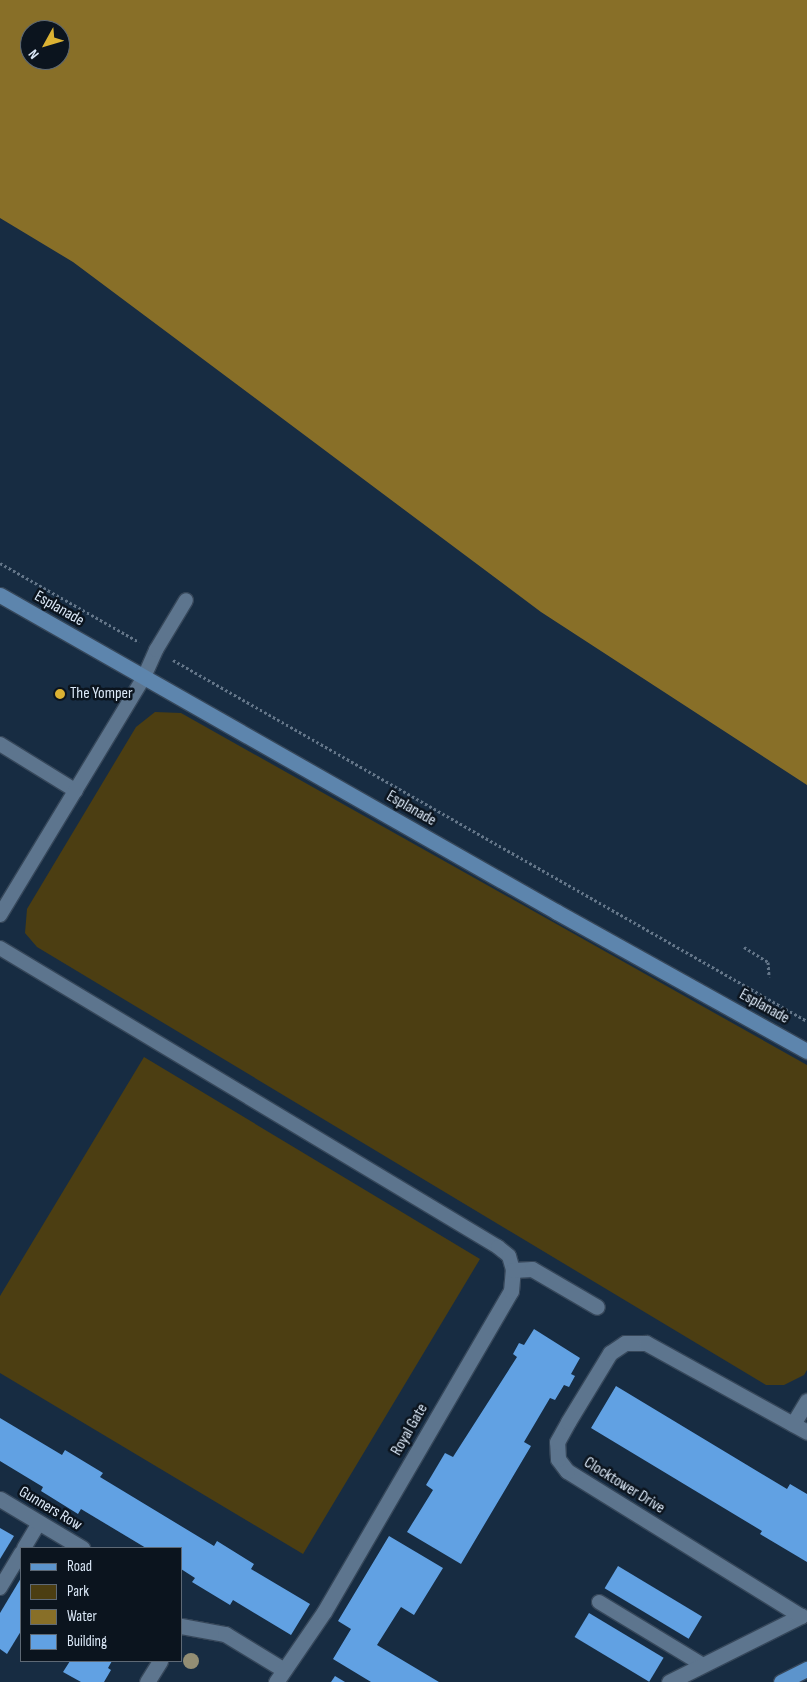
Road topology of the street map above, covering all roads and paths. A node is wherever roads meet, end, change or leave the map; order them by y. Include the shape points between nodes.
1 (0, 562) edge
2 (0, 595) edge
3 (186, 600) dead end
4 (156, 650) junction
5 (144, 677) junction
6 (0, 744) edge
7 (76, 791) junction
8 (0, 915) edge
9 (744, 947) dead end
10 (0, 948) edge
11 (769, 976) dead end
12 (807, 1021) edge
13 (807, 1051) edge
14 (513, 1270) junction
15 (597, 1307) dead end
16 (807, 1401) edge
17 (793, 1424) junction
18 (807, 1432) edge
19 (0, 1499) edge
20 (39, 1523) junction
21 (25, 1547) edge
22 (80, 1547) edge
23 (20, 1555) edge
24 (0, 1588) edge
25 (598, 1602) dead end
26 (804, 1615) edge
27 (182, 1626) edge
28 (159, 1662) edge
29 (703, 1665) junction
30 (807, 1669) edge
31 (280, 1676) edge
32 (147, 1682) edge
33 (669, 1682) edge
34 (781, 1682) edge

1 - 4 path
2 - 5 street, Esplanade
3 - 4 lane
4 - 5 lane
4 - 12 path
5 - 7 lane
5 - 13 street, Esplanade
6 - 7 lane
7 - 8 lane
9 - 11 path via 768,962
10 - 14 lane via 498,1247 509,1256
14 - 15 street via 532,1269
14 - 31 street, Royal Gate via 511,1291 324,1612
16 - 17 street
17 - 18 street, Clocktower Drive
17 - 26 street, Clocktower Drive via 646,1344 625,1343 610,1354 557,1442 557,1450 558,1459 567,1472
19 - 20 street, Gunners Row
20 - 21 lane
20 - 22 street, Gunners Row
23 - 24 lane
25 - 29 lane
26 - 29 street, Clocktower Drive
27 - 31 street via 225,1634
28 - 32 street
29 - 33 street, Clocktower Drive
30 - 34 main road

